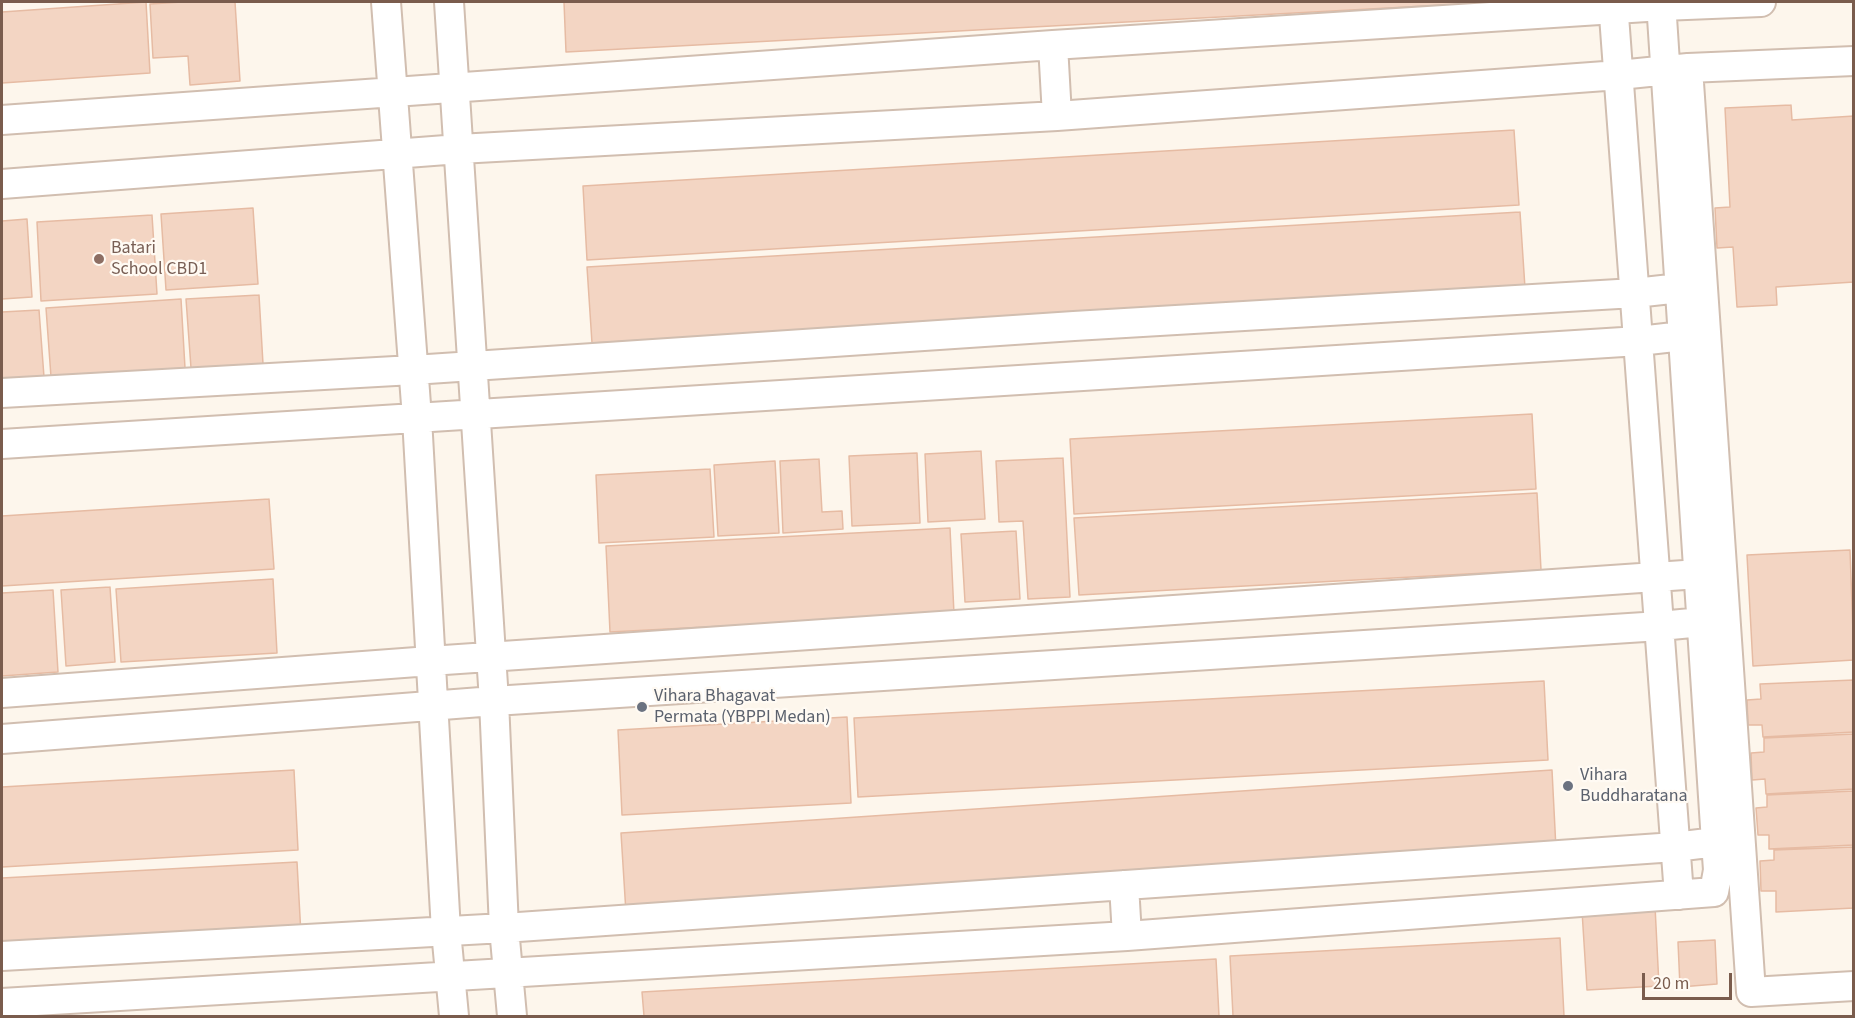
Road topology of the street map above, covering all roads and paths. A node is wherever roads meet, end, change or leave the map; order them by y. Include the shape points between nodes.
1 (386, 2) edge
2 (449, 2) edge
3 (1761, 2) edge
4 (1661, 4) edge
5 (1614, 6) edge
6 (1053, 45) junction
7 (1854, 61) edge
8 (1677, 69) junction
9 (1619, 75) junction
10 (454, 87) junction
11 (392, 91) junction
12 (1057, 116) junction
13 (2, 120) edge
14 (459, 148) junction
15 (396, 153) junction
16 (2, 184) edge
17 (1680, 288) junction
18 (1635, 293) junction
19 (1683, 336) junction
20 (1639, 341) junction
21 (473, 366) junction
22 (413, 370) junction
23 (2, 393) edge
24 (476, 414) junction
25 (417, 418) junction
26 (2, 444) edge
27 (1699, 574) junction
28 (1656, 577) junction
29 (1097, 617) junction
30 (1702, 622) junction
31 (1659, 626) junction
32 (489, 658) junction
33 (430, 662) junction
34 (1100, 663) junction
35 (2, 693) edge
36 (494, 702) junction
37 (433, 706) junction
38 (2, 739) edge
39 (1716, 842) junction
40 (1676, 847) junction
41 (1124, 885) junction
42 (1679, 895) junction
43 (504, 928) junction
44 (446, 931) junction
45 (1127, 936) junction
46 (2, 956) edge
47 (507, 973) junction
48 (449, 976) junction
49 (1854, 986) edge
50 (2, 1002) edge
51 (453, 1017) edge
52 (512, 1017) edge

1 - 11 street
2 - 10 street
3 - 4 street
4 - 5 street
4 - 8 street
5 - 6 street
5 - 9 street
6 - 10 street
6 - 12 street
7 - 8 street
8 - 9 street
8 - 17 street
8 - 49 street via 1751,992
9 - 12 street
9 - 18 street
10 - 11 street
10 - 14 street
11 - 13 street
11 - 15 street
12 - 14 street
14 - 15 street
14 - 21 street
15 - 16 street
15 - 22 street
17 - 18 street
17 - 19 street
18 - 20 street
18 - 21 street
19 - 20 street
19 - 27 street
20 - 24 street
20 - 28 street
21 - 22 street
21 - 24 street
22 - 23 street
22 - 25 street
24 - 25 street
24 - 32 street
25 - 26 street
25 - 33 street
27 - 28 street
27 - 30 street
28 - 29 street
28 - 31 street
29 - 32 street
29 - 34 street
30 - 31 street
30 - 39 street
31 - 34 street
31 - 40 street
32 - 33 street
32 - 36 street
33 - 35 street
33 - 37 street
34 - 36 street
36 - 37 street
36 - 43 street
37 - 38 street
37 - 44 street
39 - 40 street
39 - 42 street via 1718,870 1714,892
40 - 41 street
40 - 42 street
41 - 43 street
41 - 45 street
42 - 45 street
43 - 44 street
43 - 47 street
44 - 46 street
44 - 48 street
45 - 47 street
47 - 48 street
47 - 52 street
48 - 50 street
48 - 51 street

